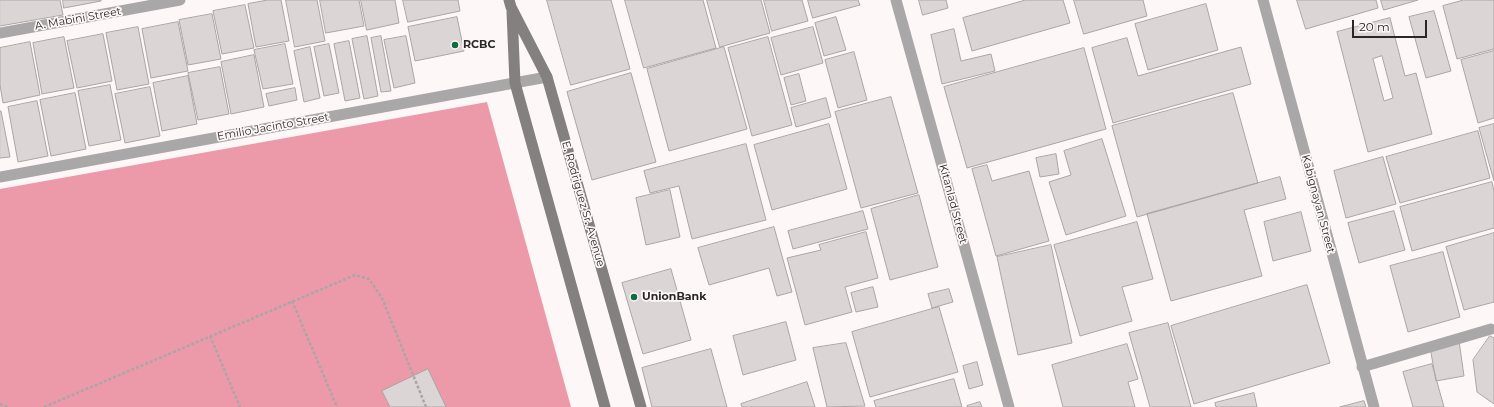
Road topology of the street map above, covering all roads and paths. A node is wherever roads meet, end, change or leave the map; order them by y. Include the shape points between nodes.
1 (180, 0) edge
2 (896, 0) edge
3 (1263, 0) edge
4 (510, 4) edge
5 (0, 33) edge
6 (547, 77) junction
7 (515, 83) junction
8 (0, 177) edge
9 (292, 302) junction
10 (1491, 329) dead end
11 (210, 336) junction
12 (1362, 367) junction
13 (0, 404) edge
14 (8, 407) edge
15 (44, 407) edge
16 (240, 407) edge
17 (337, 407) edge
18 (426, 407) edge
19 (605, 407) edge
20 (641, 407) edge
21 (1009, 407) edge
22 (1374, 407) edge

1 - 5 street, A. Mabini Street
2 - 21 street, Kitanlad Street
3 - 12 street, Kabignayan Street
4 - 6 main road, E. Rodriguez Sr. Avenue
4 - 7 main road, E. Rodriguez Sr. Avenue
6 - 7 street, Emilio Jacinto Street
6 - 20 main road, E. Rodriguez Sr. Avenue
7 - 8 street, Emilio Jacinto Street
7 - 19 main road, E. Rodriguez Sr. Avenue
9 - 11 path
9 - 17 path
9 - 18 path via 355,275 369,279 382,298
10 - 12 street
11 - 15 path
11 - 16 path
12 - 22 street, Kabignayan Street
13 - 14 path

